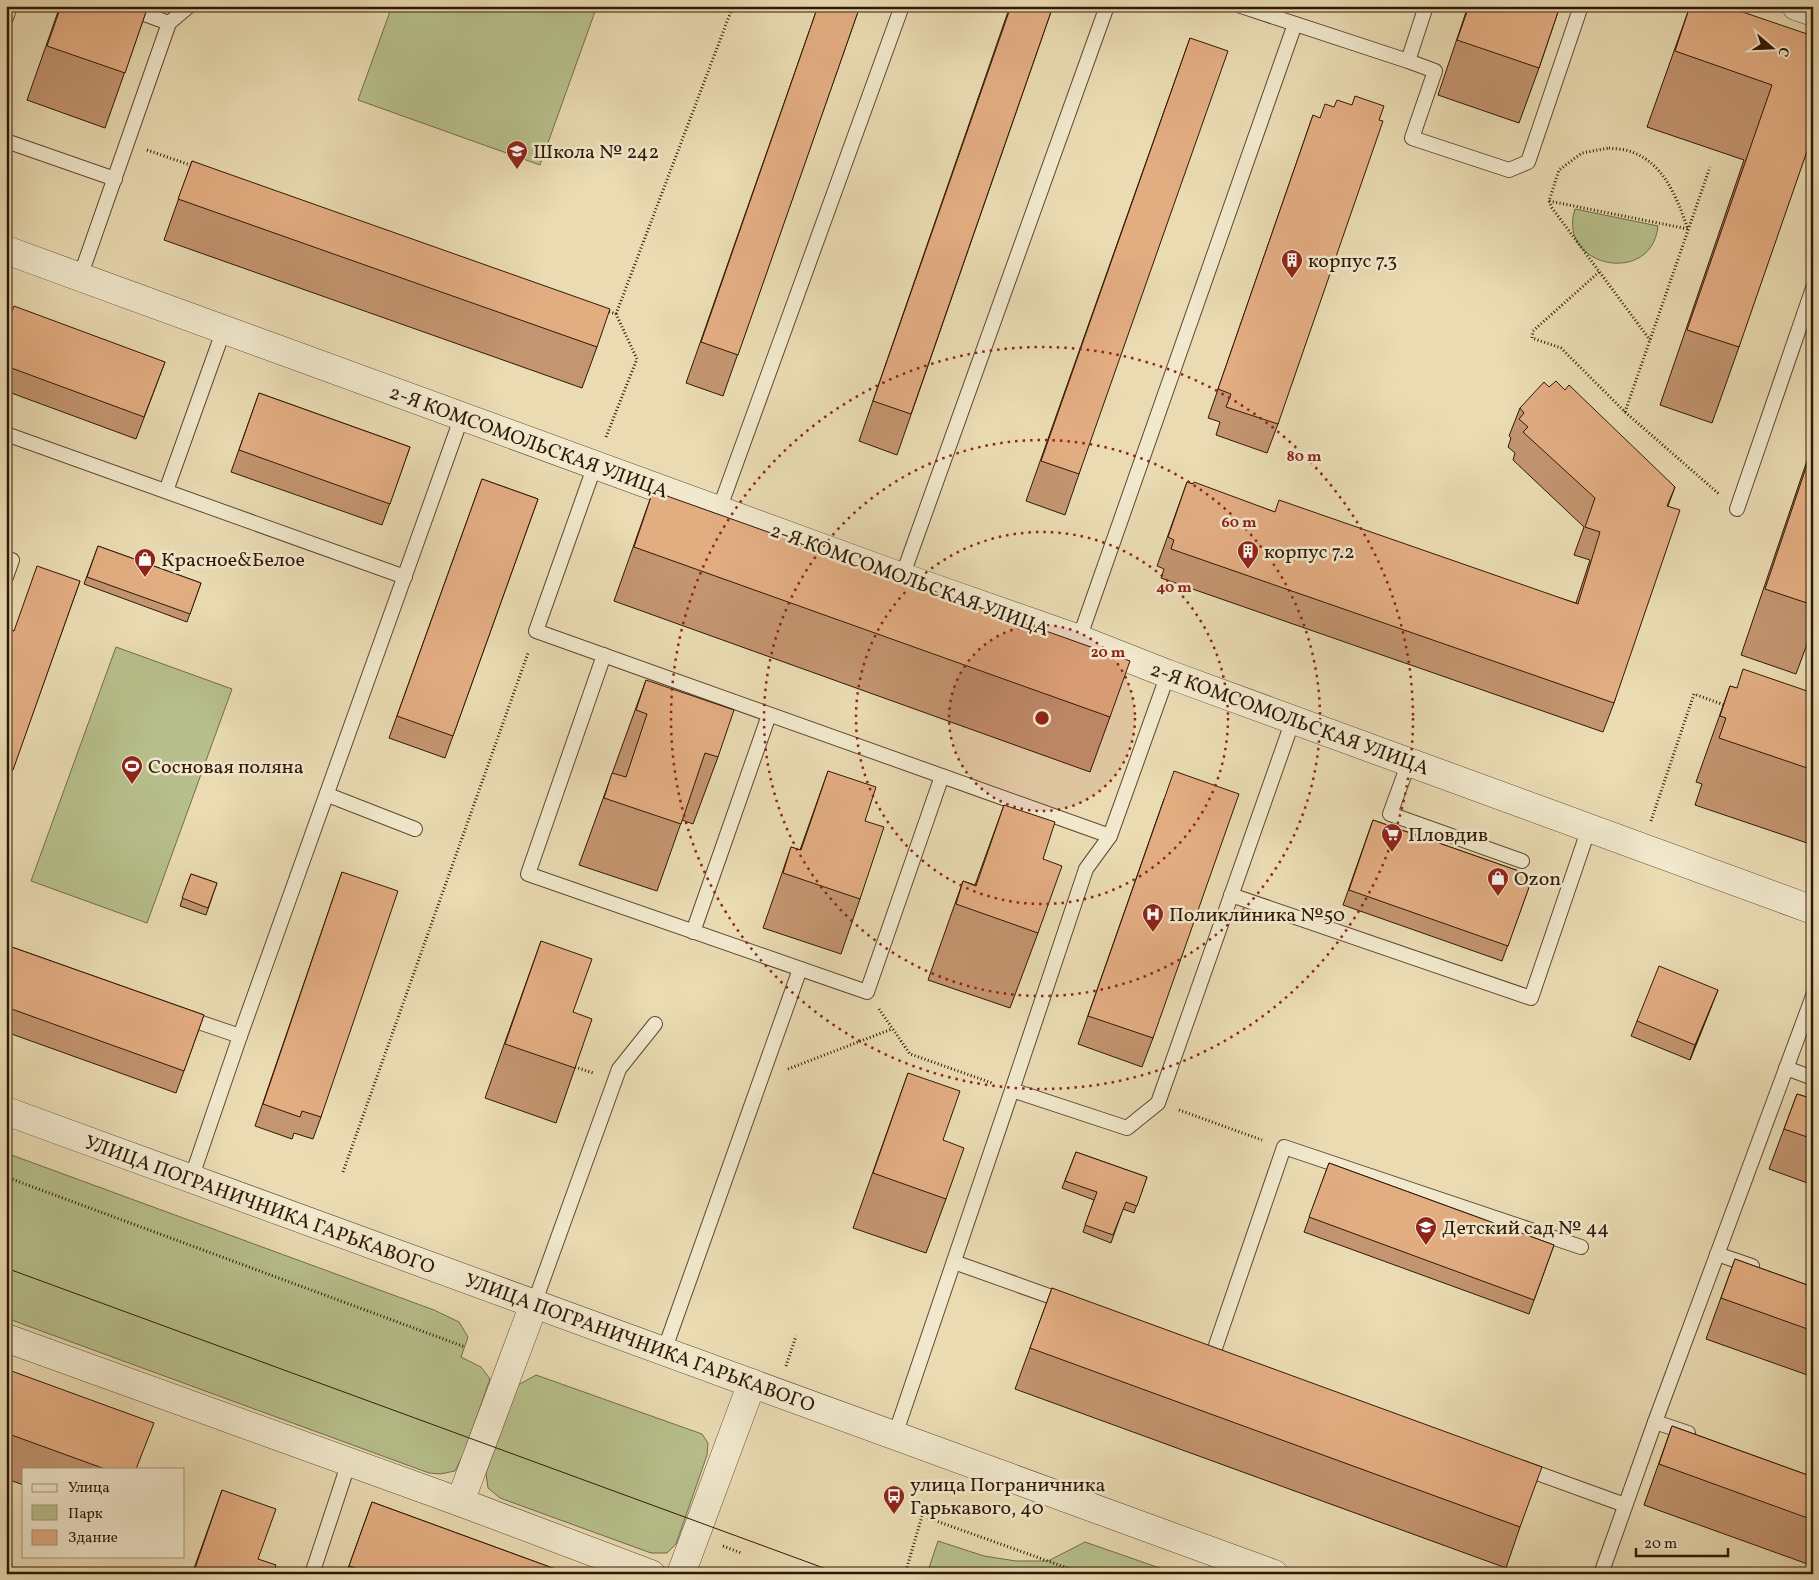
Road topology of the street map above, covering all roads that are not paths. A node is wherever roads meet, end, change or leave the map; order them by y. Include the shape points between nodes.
1 (10, 6) edge
2 (122, 6) edge
3 (189, 6) edge
4 (902, 6) edge
5 (1107, 6) edge
6 (1240, 6) edge
7 (1426, 6) edge
8 (1581, 6) edge
9 (1796, 6) edge
10 (1813, 12) edge
11 (6, 18) edge
12 (169, 23) junction
13 (1295, 24) junction
14 (1408, 61) junction
15 (6, 141) edge
16 (115, 179) junction
17 (6, 250) edge
18 (80, 277) junction
19 (1813, 288) edge
20 (224, 329) junction
21 (462, 416) junction
22 (6, 434) edge
23 (595, 465) junction
24 (166, 491) junction
25 (1737, 509) road end
26 (719, 510) junction
27 (12, 560) dead end
28 (6, 577) edge
29 (405, 577) junction
30 (902, 577) junction
31 (1079, 639) junction
32 (604, 656) junction
33 (1168, 674) junction
34 (769, 714) junction
35 (1292, 720) junction
36 (1409, 762) junction
37 (942, 776) junction
38 (328, 795) junction
39 (1589, 828) junction
40 (415, 829) dead end
41 (1110, 836) junction
42 (1522, 862) dead end
43 (1231, 895) junction
44 (1813, 910) edge
45 (693, 932) junction
46 (800, 969) junction
47 (1813, 996) edge
48 (175, 1014) edge
49 (655, 1024) dead end
50 (240, 1036) junction
51 (1786, 1068) junction
52 (1813, 1078) edge
53 (1012, 1090) junction
54 (6, 1111) edge
55 (191, 1179) junction
56 (1580, 1247) dead end
57 (1717, 1254) junction
58 (954, 1262) junction
59 (1760, 1270) edge
60 (534, 1304) junction
61 (1078, 1306) edge
62 (6, 1338) edge
63 (1196, 1348) edge
64 (664, 1351) junction
65 (1213, 1354) junction
66 (1230, 1360) edge
67 (752, 1383) junction
68 (1655, 1422) junction
69 (895, 1435) junction
70 (1702, 1439) edge
71 (349, 1462) junction
72 (1514, 1464) edge
73 (460, 1502) junction
74 (1625, 1504) junction
75 (312, 1574) edge
76 (651, 1574) edge
77 (681, 1574) edge
78 (1274, 1574) edge
79 (1601, 1574) edge

1 - 11 lane
2 - 12 lane
3 - 12 lane
4 - 26 lane
5 - 30 lane
6 - 13 lane
7 - 14 lane
8 - 14 lane via 1528,162 1509,170 1412,138 1435,71
9 - 10 street
12 - 16 lane
13 - 14 lane
13 - 31 lane
15 - 16 lane
16 - 18 lane
17 - 18 street, 2-Я КОМСОМОЛЬСКАЯ УЛИЦА
18 - 20 street, 2-Я КОМСОМОЛЬСКАЯ УЛИЦА
19 - 25 lane
20 - 21 street, 2-Я КОМСОМОЛЬСКАЯ УЛИЦА
20 - 24 lane
21 - 23 street, 2-Я КОМСОМОЛЬСКАЯ УЛИЦА
21 - 29 lane
22 - 24 lane
23 - 26 street, 2-Я КОМСОМОЛЬСКАЯ УЛИЦА
23 - 32 lane via 536,631
24 - 29 lane
26 - 30 street, 2-Я КОМСОМОЛЬСКАЯ УЛИЦА
27 - 28 lane
29 - 38 lane
30 - 31 street, 2-Я КОМСОМОЛЬСКАЯ УЛИЦА
31 - 33 street, 2-Я КОМСОМОЛЬСКАЯ УЛИЦА
32 - 34 lane
32 - 45 lane via 528,874
33 - 35 street, 2-Я КОМСОМОЛЬСКАЯ УЛИЦА
33 - 41 lane
34 - 37 lane
34 - 45 lane
35 - 36 street, 2-Я КОМСОМОЛЬСКАЯ УЛИЦА
35 - 43 lane
36 - 39 street, 2-Я КОМСОМОЛЬСКАЯ УЛИЦА
36 - 42 lane via 1390,814
37 - 41 lane
37 - 46 lane via 867,992
38 - 40 lane
38 - 50 lane
39 - 43 lane via 1531,998
39 - 44 street, 2-Я КОМСОМОЛЬСКАЯ УЛИЦА
41 - 53 lane via 1086,869
43 - 53 lane via 1158,1103 1127,1128
45 - 46 lane
46 - 64 lane
47 - 51 lane
48 - 50 lane
49 - 60 lane via 619,1069
50 - 55 lane
51 - 52 lane
51 - 57 lane
53 - 58 lane
54 - 55 street, УЛИЦА ПОГРАНИЧНИКА ГАРЬКАВОГО
55 - 60 street, УЛИЦА ПОГРАНИЧНИКА ГАРЬКАВОГО
56 - 65 lane via 1284,1147
57 - 59 lane
57 - 68 lane
58 - 61 lane
58 - 69 lane
60 - 64 street, УЛИЦА ПОГРАНИЧНИКА ГАРЬКАВОГО
60 - 73 street
62 - 71 street
63 - 65 lane
64 - 67 street, УЛИЦА ПОГРАНИЧНИКА ГАРЬКАВОГО
65 - 66 lane
67 - 69 street, УЛИЦА ПОГРАНИЧНИКА ГАРЬКАВОГО
67 - 77 street
68 - 70 lane
68 - 74 lane
69 - 78 street, УЛИЦА ПОГРАНИЧНИКА ГАРЬКАВОГО
71 - 73 street
71 - 75 lane
72 - 74 lane
73 - 76 street
74 - 79 lane

